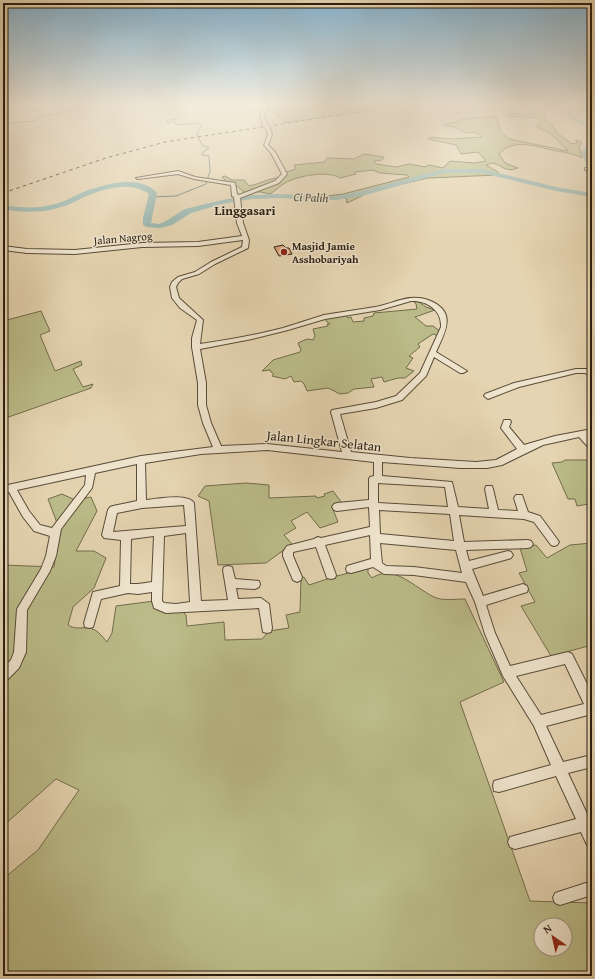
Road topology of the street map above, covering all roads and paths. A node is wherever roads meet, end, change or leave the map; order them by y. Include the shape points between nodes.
1 (272, 151) edge
2 (138, 178) dead end
3 (237, 198) junction
4 (245, 237) junction
5 (3, 248) edge
6 (196, 347) junction
7 (432, 354) junction
8 (463, 371) dead end
9 (592, 374) edge
10 (488, 396) dead end
11 (507, 422) dead end
12 (592, 432) edge
13 (581, 434) junction
14 (592, 446) edge
15 (218, 449) junction
16 (522, 450) junction
17 (348, 456) junction
18 (141, 459) junction
19 (378, 459) junction
20 (91, 471) junction
21 (378, 479) junction
22 (7, 489) edge
23 (489, 489) dead end
24 (519, 498) dead end
25 (142, 504) junction
26 (374, 504) junction
27 (337, 507) dead end
28 (453, 510) junction
29 (494, 513) junction
30 (524, 515) junction
31 (191, 529) junction
32 (55, 533) junction
33 (159, 533) junction
34 (374, 534) junction
35 (126, 535) junction
36 (318, 541) junction
37 (554, 542) dead end
38 (528, 544) dead end
39 (460, 546) junction
40 (508, 555) dead end
41 (376, 562) junction
42 (467, 566) junction
43 (351, 569) dead end
44 (228, 570) dead end
45 (331, 575) dead end
46 (297, 577) dead end
47 (470, 578) junction
48 (230, 583) junction
49 (255, 584) dead end
50 (158, 586) junction
51 (126, 589) junction
52 (523, 589) dead end
53 (480, 602) junction
54 (234, 605) junction
55 (196, 606) junction
56 (90, 623) dead end
57 (267, 628) dead end
58 (507, 672) junction
59 (3, 676) edge
60 (592, 707) edge
61 (538, 722) junction
62 (592, 761) edge
63 (559, 769) junction
64 (499, 786) dead end
65 (588, 823) edge
66 (592, 840) edge
67 (515, 842) dead end
68 (592, 888) edge
69 (560, 898) dead end

1 - 3 street via 277,156 284,176 278,182
2 - 3 street via 178,172 185,176 234,185
3 - 4 street via 240,223
4 - 5 street, Jalan Nagrog via 198,244 146,245 75,252
4 - 6 street via 245,248 197,273 180,278 174,284 172,290 176,298 200,320
6 - 7 street via 416,299 435,307 445,317 442,336
6 - 15 street via 202,383 202,405
7 - 8 street
7 - 17 street via 423,374 399,398 335,412
9 - 10 street via 576,371 516,385
11 - 16 street via 505,428
12 - 13 street, Jalan Lingkar Selatan
13 - 14 street
13 - 16 street, Jalan Lingkar Selatan via 546,441
15 - 17 street, Jalan Lingkar Selatan via 292,448
15 - 18 street, Jalan Lingkar Selatan
16 - 19 street, Jalan Lingkar Selatan via 494,464 479,465
17 - 19 street, Jalan Lingkar Selatan
18 - 20 street, Jalan Lingkar Selatan
18 - 25 street
19 - 21 street
20 - 22 street, Jalan Lingkar Selatan
20 - 32 street via 89,486 57,526
21 - 26 street via 373,479
21 - 28 street via 446,482 450,486
22 - 32 street via 37,528
23 - 29 street
24 - 30 street
25 - 31 street via 188,502
25 - 35 street via 112,510 107,534
26 - 27 street
26 - 28 street
26 - 34 street
28 - 29 street
28 - 39 street
29 - 30 street
30 - 37 street via 537,519
31 - 33 street
31 - 55 street
32 - 59 street via 45,571 22,609 20,652 15,664
33 - 35 street
33 - 50 street
34 - 36 street
34 - 39 street
34 - 41 street
35 - 51 street
36 - 45 street
36 - 46 street via 293,547 288,551
38 - 39 street
39 - 42 street
40 - 42 street
41 - 43 street
41 - 47 street via 384,570
42 - 47 street
44 - 48 street
47 - 53 street
48 - 49 street
48 - 54 street
50 - 51 street
50 - 55 street via 157,601 160,607
51 - 56 street via 97,595
52 - 53 street
53 - 58 street via 490,634
54 - 55 street
54 - 57 street via 259,602 263,604
58 - 60 street via 568,658
58 - 61 street
60 - 61 street
61 - 63 street
62 - 63 street
63 - 64 street
63 - 65 street
65 - 66 street
65 - 67 street
68 - 69 street

